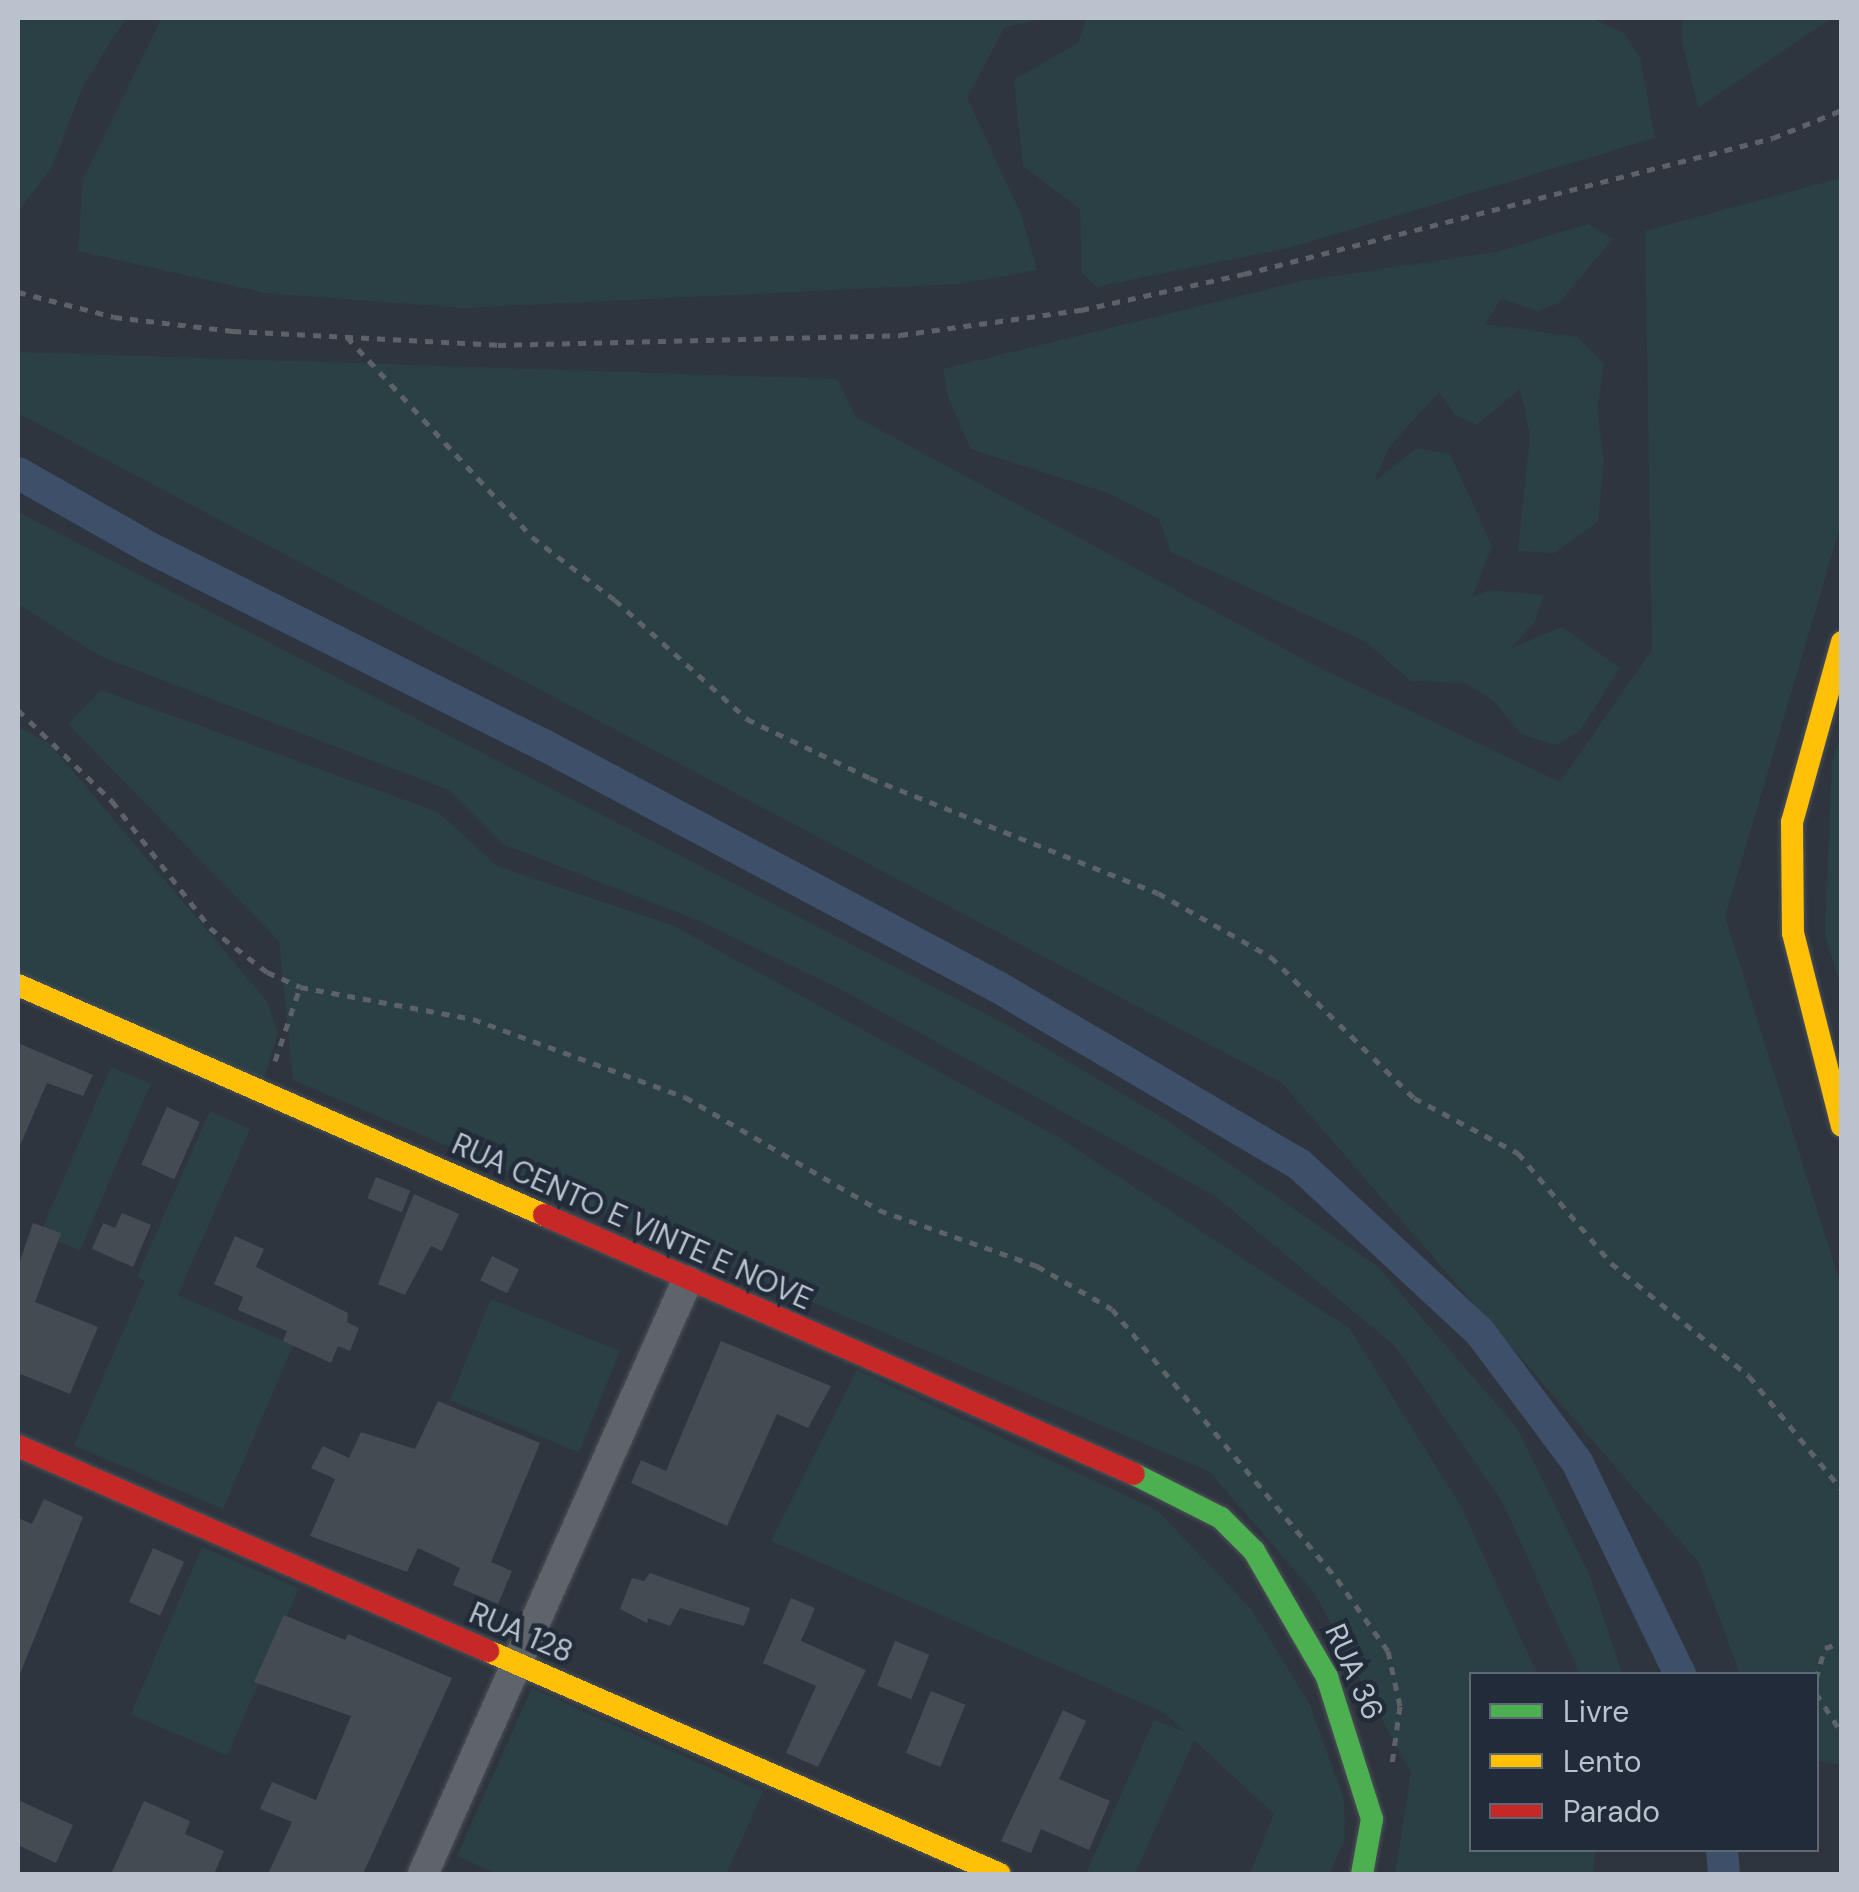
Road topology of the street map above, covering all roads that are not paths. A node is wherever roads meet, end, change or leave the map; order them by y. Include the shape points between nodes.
1 (1842, 642) edge
2 (18, 985) edge
3 (1842, 1126) edge
4 (688, 1280) junction
5 (18, 1446) edge
6 (1220, 1518) joint
7 (515, 1663) junction
8 (423, 1874) edge
9 (1000, 1874) edge
10 (1362, 1874) edge

1 - 3 street via 1792,822 1793,933
2 - 4 street, RUA CENTO E VINTE E NOVE
4 - 6 street, RUA CENTO E VINTE E NOVE via 1149,1480
4 - 7 street
5 - 7 street, RUA 128
6 - 10 street, RUA 36 via 1254,1550 1327,1677 1372,1819
7 - 8 street
7 - 9 street, RUA 128

